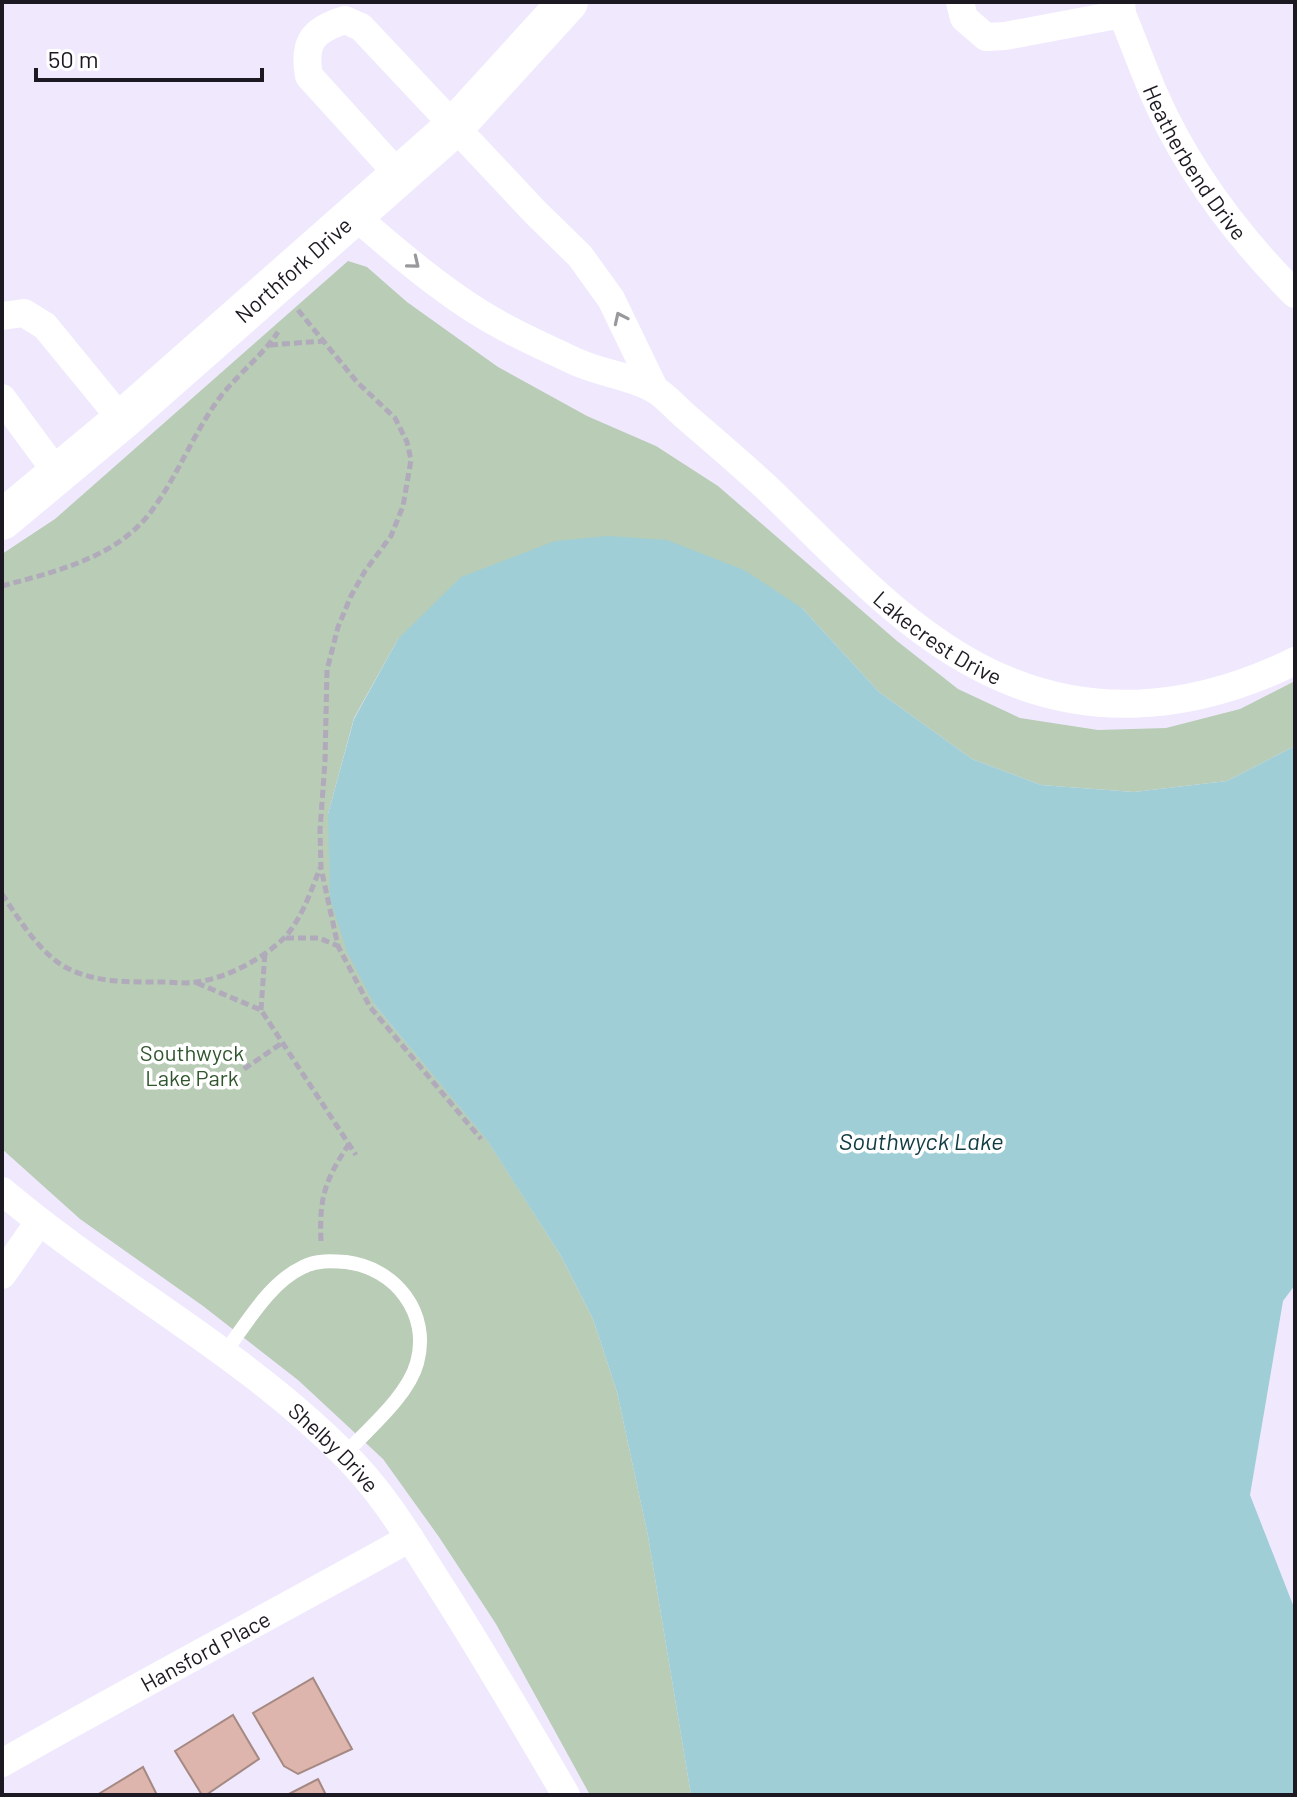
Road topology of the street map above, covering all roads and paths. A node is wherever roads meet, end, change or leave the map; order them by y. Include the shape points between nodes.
1 (568, 2) edge
2 (960, 2) edge
3 (1122, 8) edge
4 (454, 127) junction
5 (398, 174) junction
6 (353, 214) junction
7 (1295, 294) edge
8 (310, 300) dead end
9 (298, 310) junction
10 (2, 316) edge
11 (290, 318) dead end
12 (281, 326) dead end
13 (323, 341) junction
14 (269, 345) junction
15 (654, 388) junction
16 (2, 398) edge
17 (122, 420) junction
18 (58, 474) junction
19 (2, 520) edge
20 (2, 586) edge
21 (1295, 661) edge
22 (321, 868) junction
23 (2, 894) edge
24 (285, 938) junction
25 (338, 946) junction
26 (265, 952) junction
27 (197, 983) junction
28 (261, 1010) junction
29 (282, 1043) junction
30 (244, 1069) dead end
31 (481, 1139) dead end
32 (349, 1144) junction
33 (356, 1155) dead end
34 (2, 1191) edge
35 (39, 1222) junction
36 (322, 1262) junction
37 (2, 1275) edge
38 (225, 1352) junction
39 (345, 1454) junction
40 (410, 1538) junction
41 (2, 1763) edge
42 (566, 1795) edge

1 - 4 street, Northfork Drive
2 - 3 street, Heatherbend Drive via 964,18 986,37
3 - 7 street, Heatherbend Drive via 1155,95 1195,170 1257,257
4 - 5 street, Northfork Drive
4 - 5 street, Lakecrest Drive via 361,27 345,20 312,36 305,55 309,76
15 -> 4 street, Lakecrest Drive via 611,299 580,256
5 - 6 street, Northfork Drive
6 -> 15 street, Lakecrest Drive via 495,323 577,363
6 - 17 street, Northfork Drive
8 - 9 path
9 - 11 path
9 - 13 path
10 - 17 street via 24,313 45,326
12 - 14 path
13 - 14 path
13 - 22 path via 395,418 411,460 391,536 351,596 327,670
14 - 20 path via 222,395 153,509 130,532 82,563
15 - 21 street, Lakecrest Drive via 886,601 975,665 1020,685 1065,699 1170,703 1259,679
16 - 18 street
17 - 18 street, Northfork Drive
18 - 19 street, Northfork Drive
22 - 24 path
22 - 25 path
23 - 27 path via 42,949 64,966 91,978
24 - 25 path via 319,938
24 - 26 path
25 - 31 path via 370,1007
26 - 27 path
26 - 28 path
27 - 28 path
28 - 29 path
29 - 30 path
29 - 32 path
32 - 33 path
32 - 36 path via 330,1171 322,1199
34 - 35 street, Shelby Drive
35 - 37 street
35 - 38 street, Shelby Drive
36 - 38 lane via 287,1276
36 - 39 lane via 363,1264 386,1277 405,1293 416,1312 420,1338 407,1386
38 - 39 street, Shelby Drive
39 - 40 street, Shelby Drive
40 - 41 street, Hansford Place
40 - 42 street, Shelby Drive

